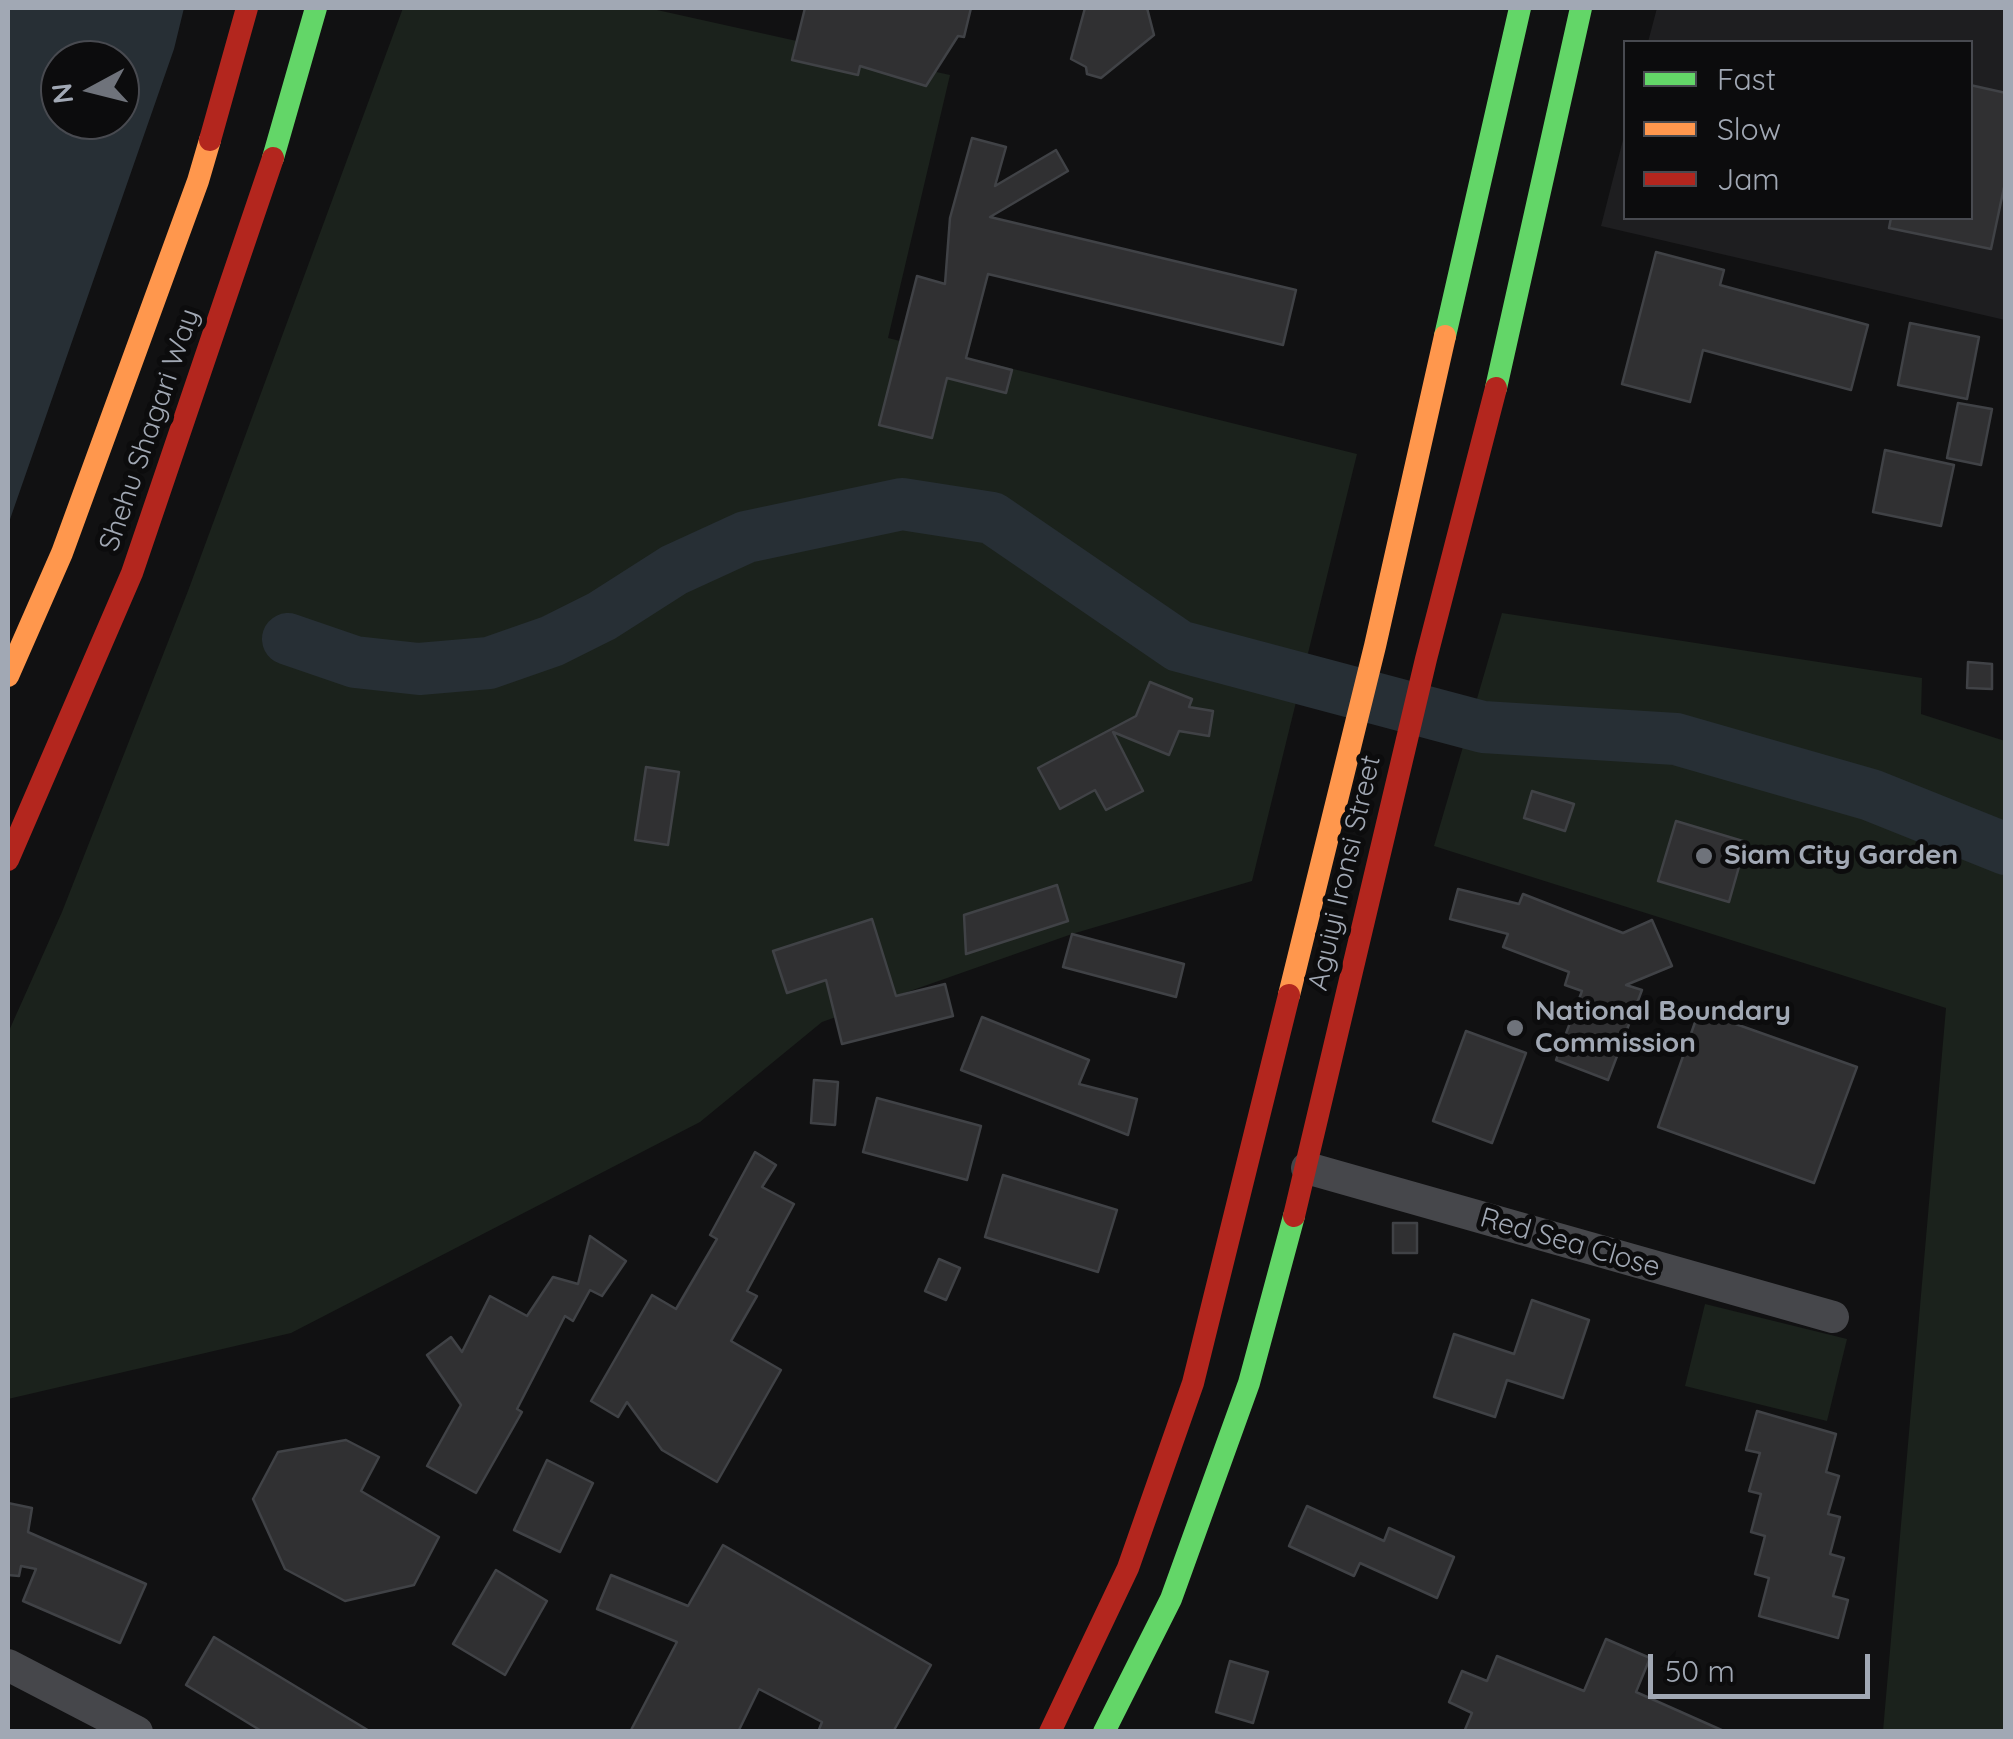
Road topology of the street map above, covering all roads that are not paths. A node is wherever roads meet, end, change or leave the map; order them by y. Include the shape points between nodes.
1 (247, 8) edge
2 (316, 8) edge
3 (1520, 8) edge
4 (1581, 8) edge
5 (8, 676) edge
6 (8, 860) edge
7 (1308, 1168) junction
8 (1833, 1317) dead end
9 (8, 1665) edge
10 (130, 1730) edge
11 (1050, 1732) edge
12 (1104, 1732) edge

1 - 5 main road, Shehu Shagari Way via 198,180 62,554
2 - 6 main road, Shehu Shagari Way via 264,189 132,573
3 - 11 main road, Aguiyi Ironsi Street via 1375,646 1194,1383 1128,1568
4 - 7 main road, Aguiyi Ironsi Street
7 - 8 street, Red Sea Close
7 - 12 main road, Aguiyi Ironsi Street via 1249,1383 1172,1599
9 - 10 street

